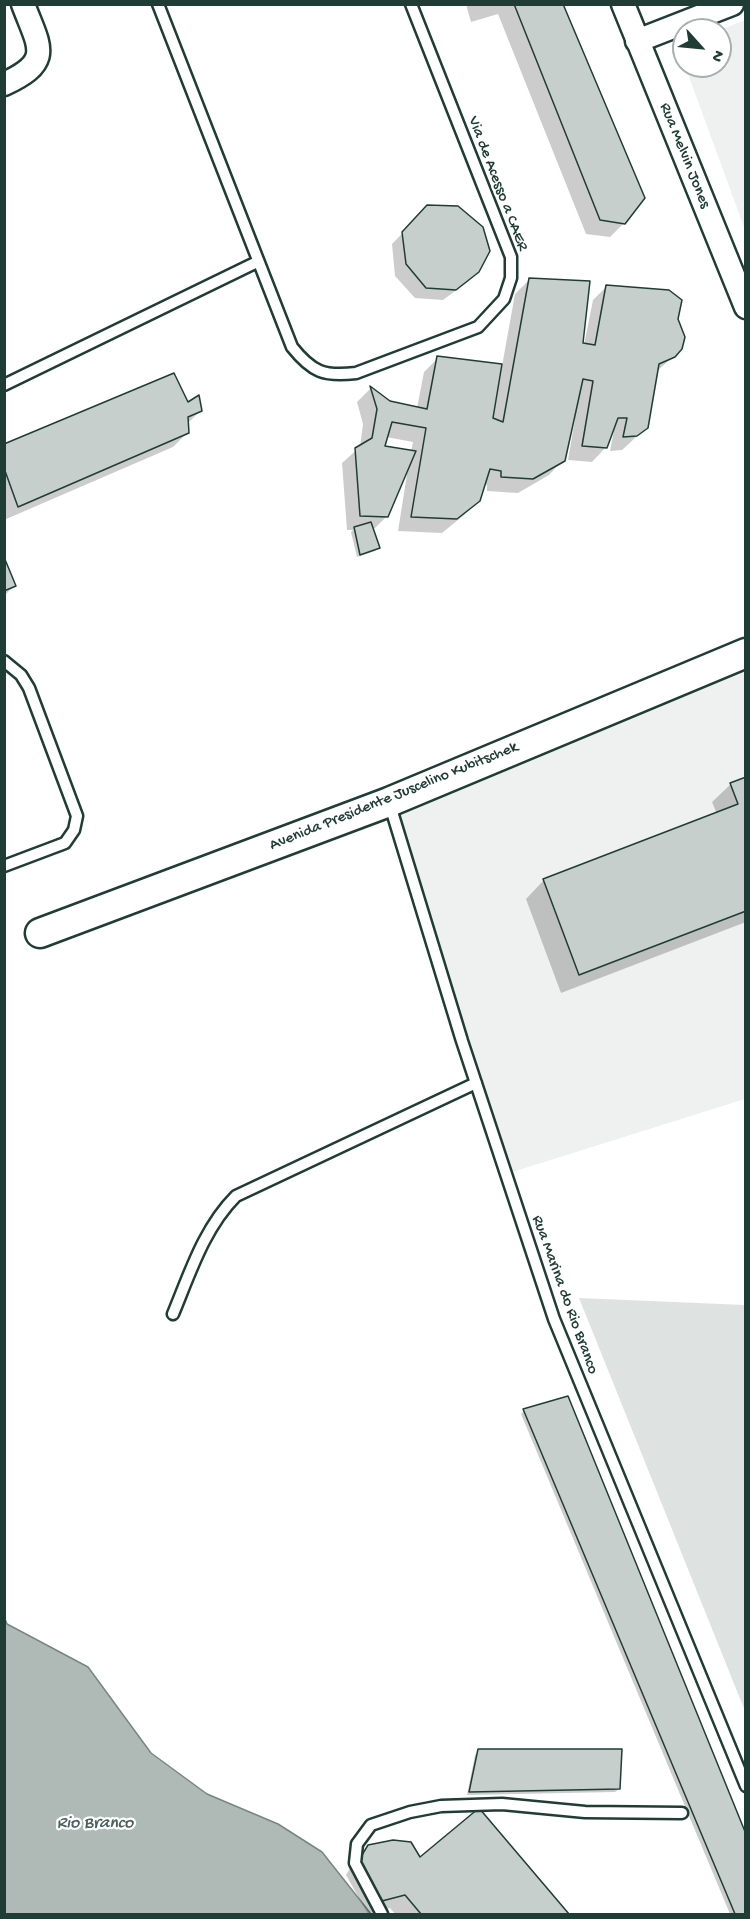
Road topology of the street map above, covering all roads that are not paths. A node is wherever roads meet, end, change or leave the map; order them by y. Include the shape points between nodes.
1 (23, 4) edge
2 (158, 4) edge
3 (411, 4) edge
4 (624, 4) edge
5 (732, 4) edge
6 (637, 41) junction
7 (4, 84) edge
8 (257, 262) junction
9 (745, 302) edge
10 (4, 385) edge
11 (746, 652) edge
12 (4, 662) edge
13 (389, 802) junction
14 (4, 866) edge
15 (40, 933) dead end
16 (476, 1083) junction
17 (173, 1314) dead end
18 (746, 1786) edge
19 (682, 1813) dead end
20 (382, 1914) edge

1 - 7 street via 39,54 24,75
2 - 8 lane, Via de Acesso a CAER
3 - 8 lane, Via de Acesso a CAER via 511,257 511,278 504,299 478,327 356,373 338,375 304,363 292,347
4 - 6 street, Rua Melvin Jones
5 - 6 street
6 - 9 street, Rua Melvin Jones
8 - 10 lane
11 - 13 street, Avenida Presidente Juscelino Kubitschek
12 - 14 lane via 21,675 29,688 77,816 65,843
13 - 15 street, Avenida Presidente Juscelino Kubitschek
13 - 16 lane, Rua Marina do Rio Branco
16 - 17 lane via 236,1196 209,1229
16 - 18 lane, Rua Marina do Rio Branco via 554,1319
19 - 20 lane via 585,1812 502,1804 441,1806 371,1825 357,1844 355,1863

